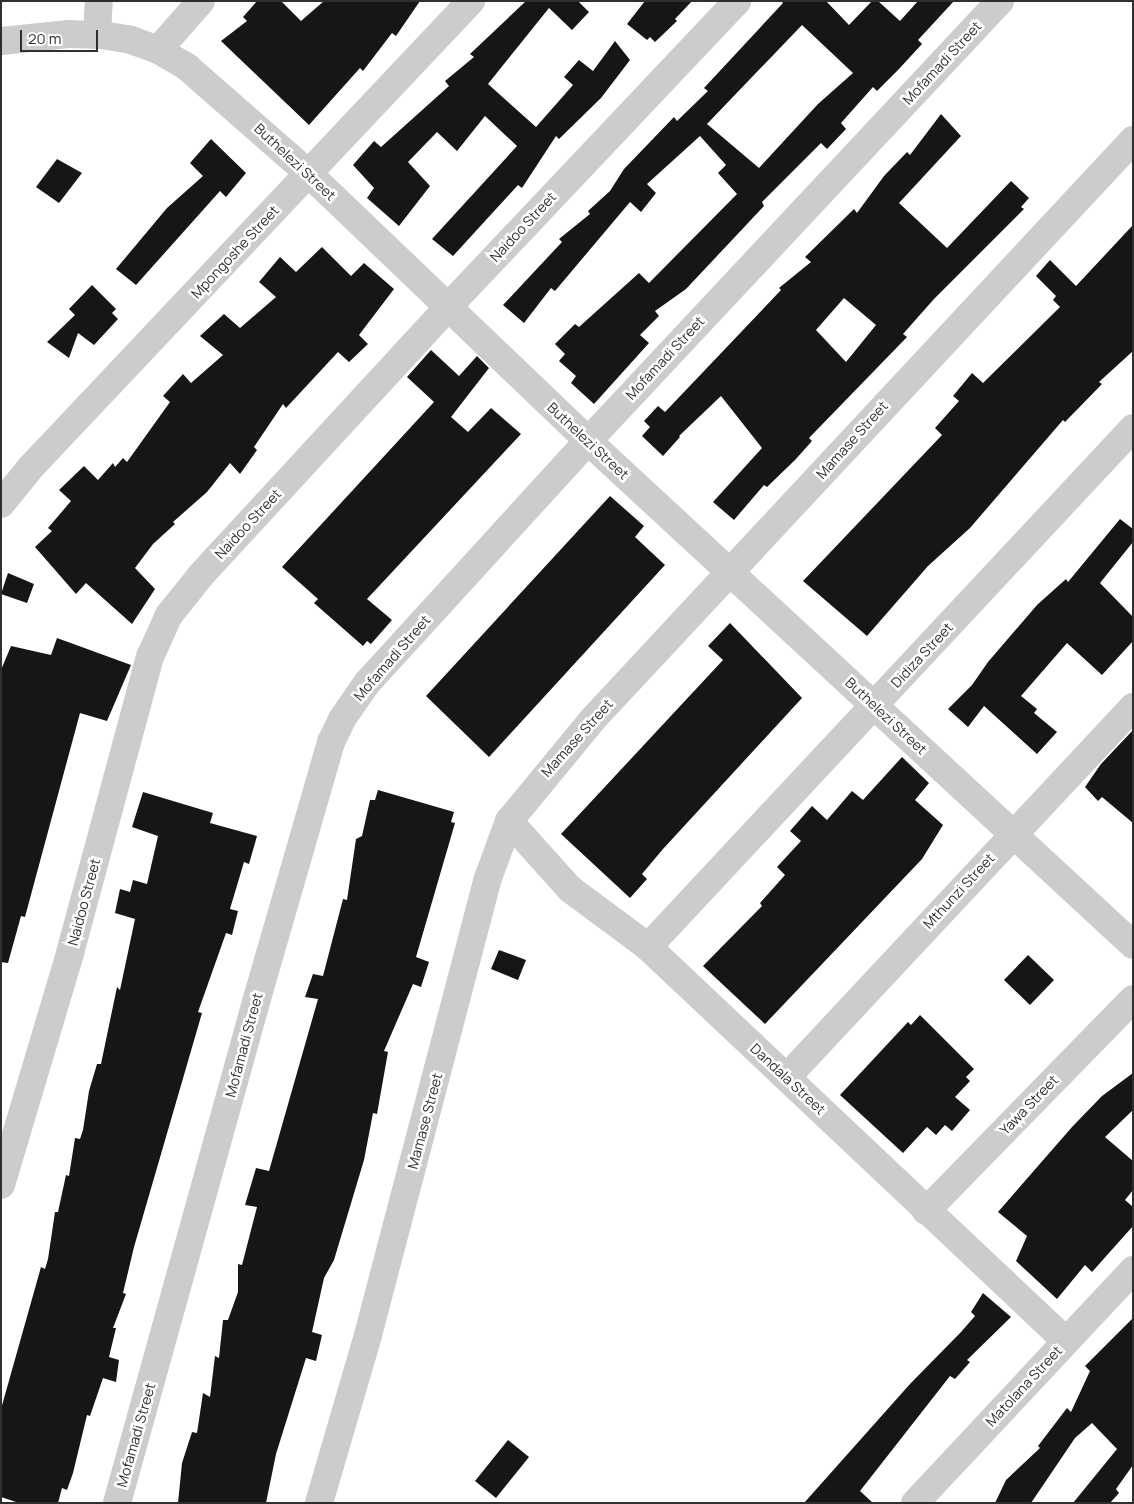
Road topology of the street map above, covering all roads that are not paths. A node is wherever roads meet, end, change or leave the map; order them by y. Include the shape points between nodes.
1 (99, 1) edge
2 (202, 1) edge
3 (471, 1) edge
4 (737, 1) edge
5 (1000, 1) edge
6 (96, 35) junction
7 (1, 41) edge
8 (158, 50) junction
9 (1133, 140) edge
10 (308, 174) junction
11 (448, 307) junction
12 (1133, 428) edge
13 (588, 441) junction
14 (1, 504) edge
15 (731, 573) junction
16 (875, 706) junction
17 (1133, 707) edge
18 (509, 820) junction
19 (1012, 833) junction
20 (1133, 945) edge
21 (648, 947) junction
22 (1133, 999) edge
23 (787, 1077) junction
24 (1, 1185) edge
25 (926, 1211) junction
26 (1133, 1270) edge
27 (1066, 1340) junction
28 (117, 1503) edge
29 (319, 1503) edge
30 (915, 1503) edge

1 - 6 street
2 - 8 street
3 - 10 street, Mpongoshe Street
4 - 11 street, Naidoo Street
5 - 13 street, Mofamadi Street
6 - 7 street, Buthelezi Street via 69,34
6 - 8 street, Buthelezi Street via 131,40
8 - 10 street, Buthelezi Street via 187,67 226,98
9 - 15 street, Mamase Street via 945,338
10 - 11 street, Buthelezi Street
10 - 14 street, Mpongoshe Street via 31,467
11 - 13 street, Buthelezi Street
11 - 24 street, Naidoo Street via 201,575 169,615 150,657 70,953
12 - 16 street, Didiza Street
13 - 15 street, Buthelezi Street
13 - 28 street, Mofamadi Street via 368,684 342,718 331,742
15 - 16 street, Buthelezi Street
15 - 18 street, Mamase Street via 593,719
16 - 19 street, Buthelezi Street
16 - 21 street, Didiza Street
17 - 19 street, Mthunzi Street
18 - 21 street, Dandala Street via 570,888
18 - 29 street, Mamase Street via 488,878 371,1326
19 - 20 street, Buthelezi Street
19 - 23 street, Mthunzi Street
21 - 23 street, Dandala Street
22 - 25 street, Yawa Street
23 - 25 street, Dandala Street
25 - 27 street, Dandala Street
26 - 27 street, Matolana Street
27 - 30 street, Matolana Street

